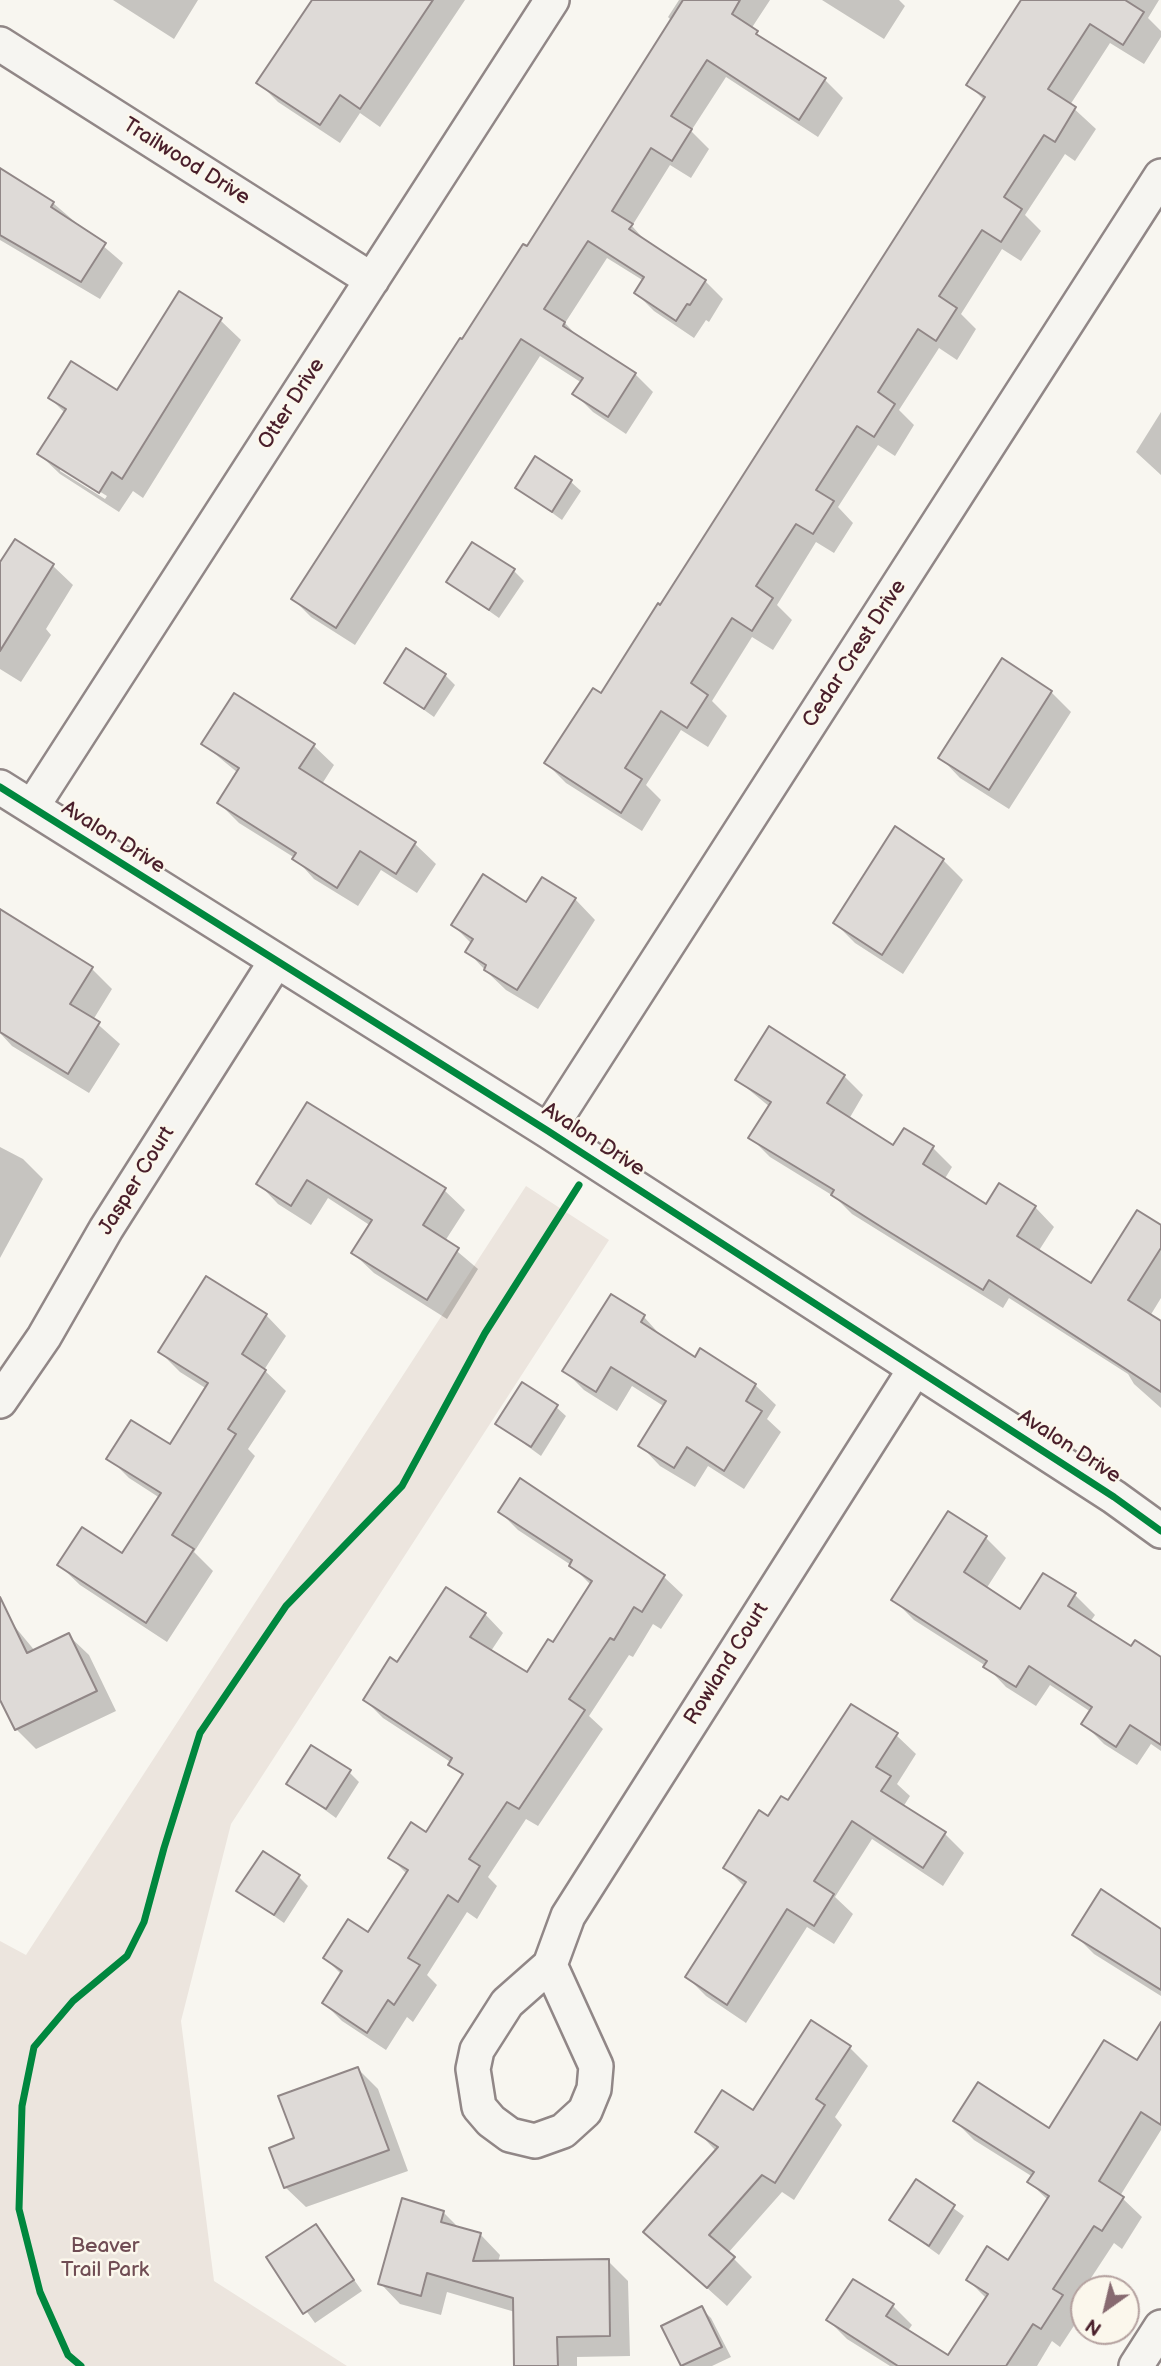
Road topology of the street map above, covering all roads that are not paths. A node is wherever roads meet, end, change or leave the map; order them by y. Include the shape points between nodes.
1 (552, 0) edge
2 (0, 44) edge
3 (1161, 176) edge
4 (372, 280) junction
5 (0, 787) edge
6 (32, 807) junction
7 (276, 961) junction
8 (548, 1131) junction
9 (915, 1369) junction
10 (0, 1401) edge
11 (1161, 1531) edge
12 (550, 1965) junction
13 (1161, 2327) edge
14 (1136, 2366) edge

1 - 4 street, Otter Drive
2 - 4 street, Trailwood Drive
3 - 8 street, Cedar Crest Drive
4 - 6 street, Otter Drive
5 - 6 street, Avalon Drive
6 - 7 street, Avalon Drive
7 - 8 street, Avalon Drive
7 - 10 street, Jasper Court
8 - 9 street, Avalon Drive
9 - 11 street, Avalon Drive
9 - 12 street, Rowland Court via 568,1916
12 - 12 street, Rowland Court via 507,2003 477,2050 473,2068 479,2107 510,2135 535,2141 563,2131 585,2110 594,2089 596,2066
13 - 14 street

